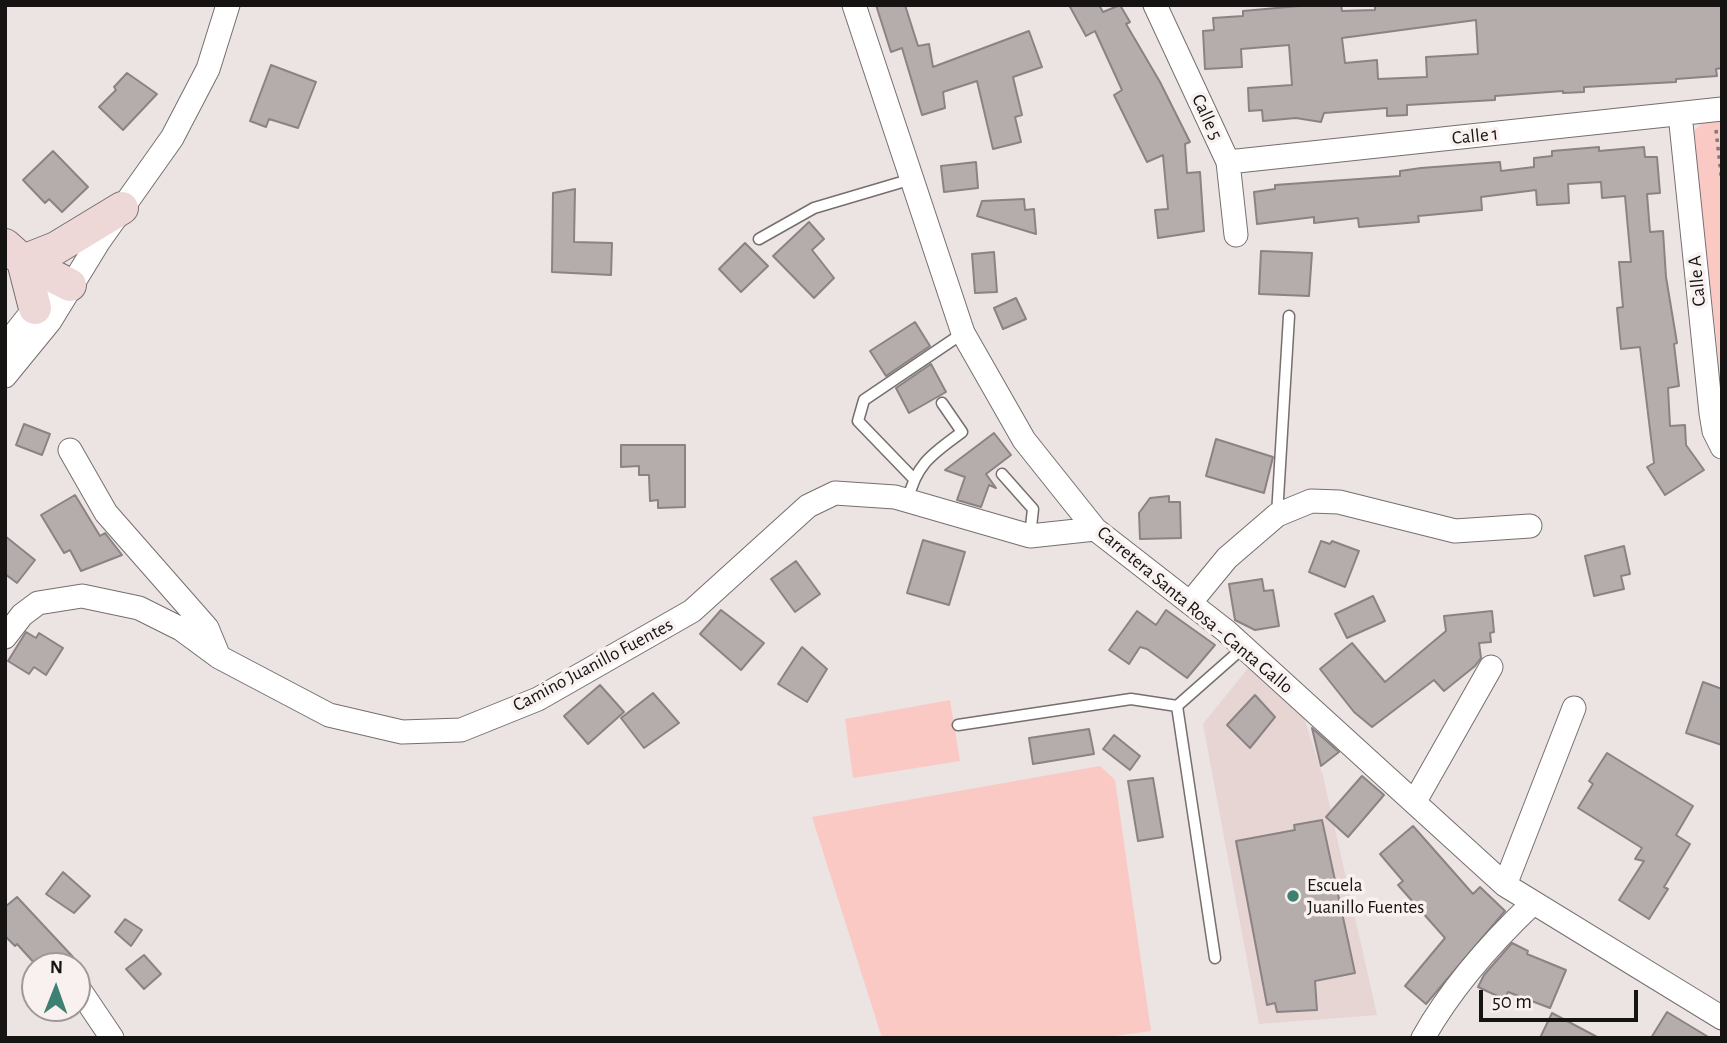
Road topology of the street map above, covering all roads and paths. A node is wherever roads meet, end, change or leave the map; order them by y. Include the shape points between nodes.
1 (228, 5) edge
2 (854, 5) edge
3 (1155, 5) edge
4 (1718, 110) edge
5 (1680, 114) junction
6 (1228, 162) junction
7 (912, 179) junction
8 (1722, 183) edge
9 (122, 208) junction
10 (1236, 235) dead end
11 (759, 239) dead end
12 (14, 253) edge
13 (70, 285) junction
14 (36, 308) junction
15 (1289, 316) dead end
16 (963, 333) junction
17 (5, 346) edge
18 (5, 376) edge
19 (942, 402) dead end
20 (1716, 412) edge
21 (1722, 447) edge
22 (70, 450) dead end
23 (1002, 474) dead end
24 (911, 489) junction
25 (1277, 515) junction
26 (1530, 526) dead end
27 (1095, 529) junction
28 (1030, 536) junction
29 (1190, 603) junction
30 (5, 637) edge
31 (1244, 647) junction
32 (219, 657) junction
33 (1491, 667) dead end
34 (1177, 706) junction
35 (1574, 708) dead end
36 (958, 724) dead end
37 (1415, 801) junction
38 (1505, 885) junction
39 (1532, 904) junction
40 (1214, 958) dead end
41 (91, 1007) edge
42 (1722, 1018) edge
43 (112, 1038) edge
44 (1423, 1038) edge

1 - 9 street via 208,69 172,138
2 - 7 street, Carretera Santa Rosa - Canta Gallo
3 - 6 street, Calle 5
4 - 5 street, Calle 1
4 - 8 path
5 - 6 street, Calle 1
5 - 20 street, Calle A
6 - 10 street, Calle 5
7 - 11 lane via 814,208
7 - 16 street, Carretera Santa Rosa - Canta Gallo
9 - 12 street via 56,248
9 - 13 street
12 - 13 street
12 - 14 street
13 - 14 street
13 - 18 street via 50,321
14 - 17 street
15 - 25 lane
16 - 24 lane via 864,400 858,421
16 - 27 street, Carretera Santa Rosa - Canta Gallo via 1024,440
19 - 24 lane via 962,432 929,457
20 - 21 street, Calle A via 1714,431
22 - 32 street via 106,513 207,628
23 - 28 lane via 1033,509
24 - 28 street, Camino Juanillo Fuentes
24 - 32 street, Camino Juanillo Fuentes via 835,492 808,506 692,611 538,699 461,730 402,733 329,715
25 - 26 street via 1311,501 1339,502 1455,531
25 - 29 street via 1227,558
27 - 28 street, Camino Juanillo Fuentes
27 - 29 street, Carretera Santa Rosa - Canta Gallo
29 - 31 street, Carretera Santa Rosa - Canta Gallo
30 - 32 street, Camino Juanillo Fuentes via 38,603 82,596 139,608 181,629
31 - 34 lane
31 - 37 street, Carretera Santa Rosa - Canta Gallo
33 - 37 street
34 - 36 lane via 1131,699
34 - 40 lane
35 - 38 street
37 - 38 street, Carretera Santa Rosa - Canta Gallo
38 - 39 street, Carretera Santa Rosa - Canta Gallo
39 - 42 street, Carretera Santa Rosa - Canta Gallo
39 - 44 street via 1493,944
41 - 43 street

